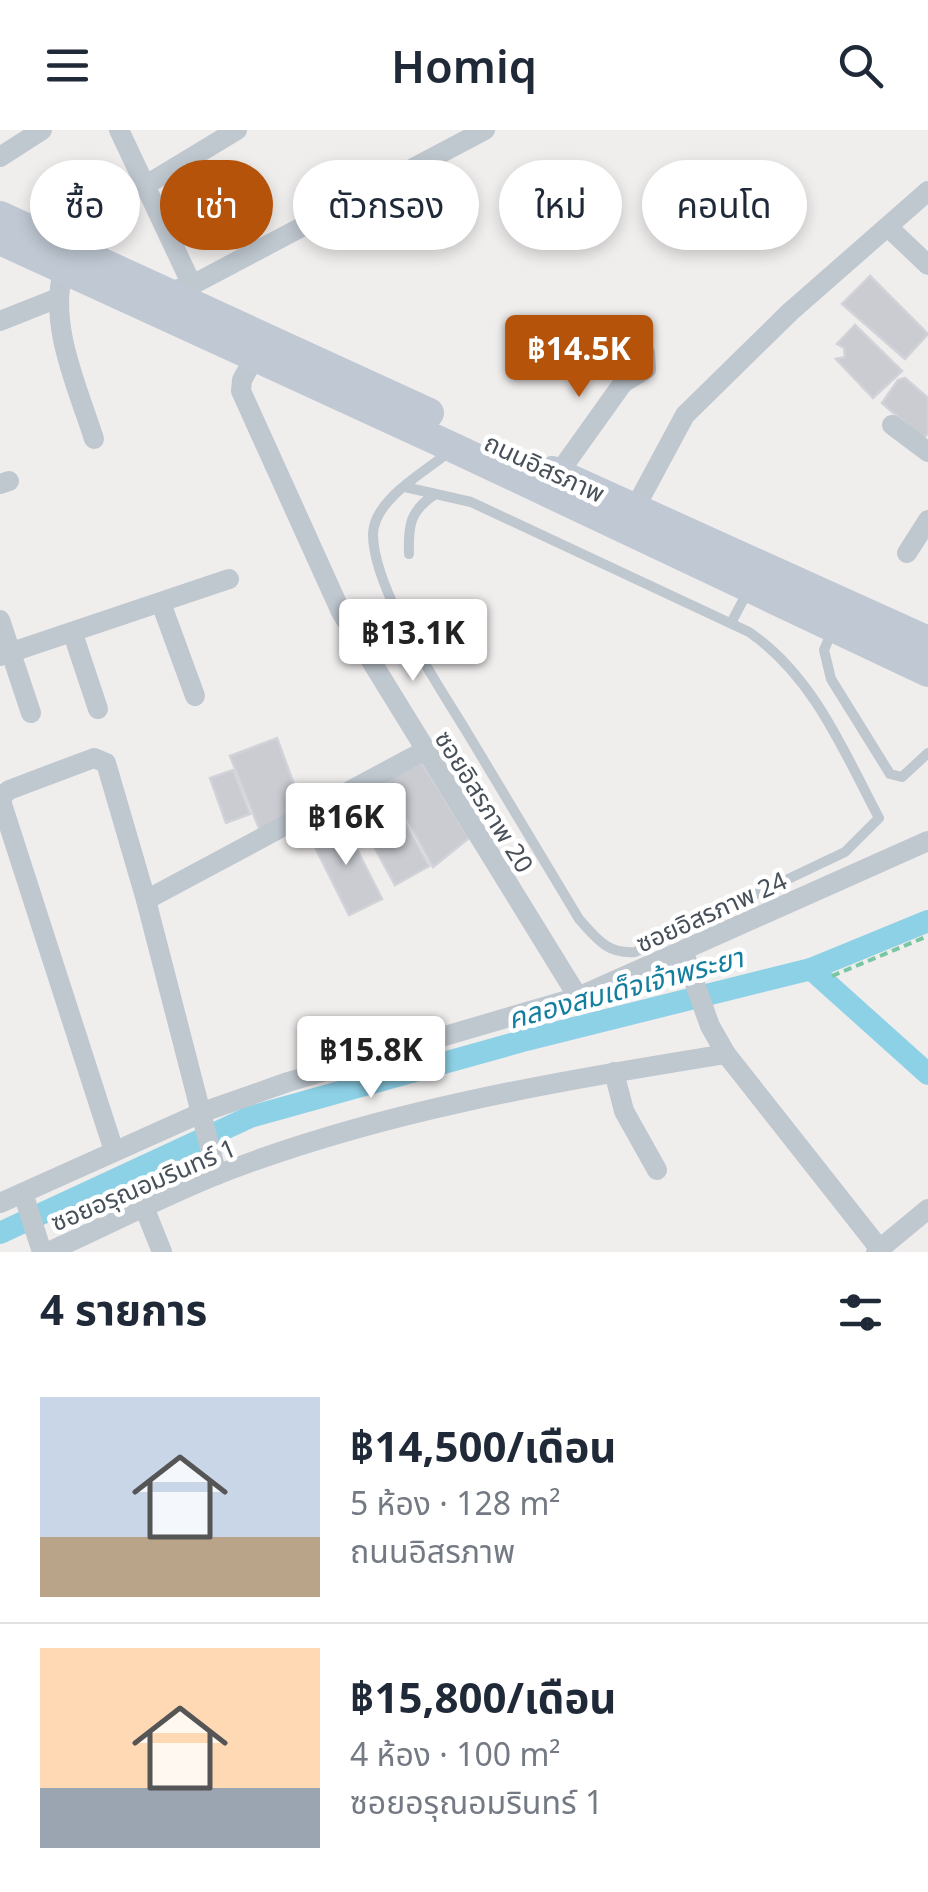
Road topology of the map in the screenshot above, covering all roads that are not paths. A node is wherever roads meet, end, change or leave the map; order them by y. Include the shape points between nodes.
1 (42, 130) edge
2 (120, 130) edge
3 (238, 130) edge
4 (485, 130) edge
5 (0, 157) edge
6 (146, 185) junction
7 (928, 191) edge
8 (0, 216) edge
9 (888, 226) junction
10 (0, 240) edge
11 (928, 265) edge
12 (61, 284) junction
13 (180, 288) junction
14 (0, 322) edge
15 (631, 332) dead end
16 (255, 356) junction
17 (892, 426) dead end
18 (94, 439) dead end
19 (454, 448) junction
20 (928, 452) edge
21 (558, 474) junction
22 (405, 486) junction
23 (435, 494) junction
24 (635, 508) junction
25 (928, 520) edge
26 (908, 553) dead end
27 (409, 554) dead end
28 (229, 580) dead end
29 (751, 586) junction
30 (161, 603) junction
31 (841, 613) junction
32 (0, 620) edge
33 (730, 624) junction
34 (73, 634) junction
35 (928, 641) edge
36 (5, 655) edge
37 (928, 672) edge
38 (194, 696) dead end
39 (98, 709) dead end
40 (31, 713) dead end
41 (424, 751) junction
42 (928, 753) edge
43 (928, 841) edge
44 (146, 900) junction
45 (684, 953) junction
46 (578, 997) junction
47 (726, 1054) junction
48 (614, 1072) junction
49 (205, 1119) junction
50 (114, 1151) junction
51 (216, 1167) junction
52 (657, 1170) dead end
53 (25, 1200) junction
54 (0, 1203) edge
55 (144, 1207) junction
56 (928, 1209) edge
57 (42, 1246) edge
58 (877, 1250) edge
59 (162, 1252) edge

1 - 5 street
2 - 6 street
3 - 6 street
4 - 13 street
6 - 13 street
7 - 9 street
8 - 13 main road, ถนนอิสรภาพ
9 - 11 street
9 - 24 street via 685,415
10 - 12 main road
12 - 14 street
12 - 16 main road
12 - 18 street via 75,378
13 - 21 main road, ถนนอิสรภาพ
15 - 21 street via 645,353 646,369 623,383
16 - 19 main road
16 - 41 street, ซอยอิสรภาพ 20 via 242,391 341,612
17 - 20 street
19 - 22 lane
19 - 29 main road
21 - 24 main road, ถนนอิสรภาพ
22 - 23 lane
22 - 33 lane via 381,510 373,533 398,616 579,919 618,953 635,952 845,852 878,818 799,676 775,650
23 - 27 lane via 415,508
23 - 33 lane via 471,502
24 - 31 main road, ถนนอิสรภาพ
25 - 26 street
28 - 30 street
29 - 31 main road
29 - 33 lane
30 - 34 street
30 - 38 street
31 - 35 main road, ถนนอิสรภาพ
31 - 37 main road
31 - 42 lane via 824,650 831,678 890,774 902,776
32 - 36 street
34 - 36 street
34 - 39 street
36 - 40 street
41 - 44 street
41 - 46 street, ซอยอิสรภาพ 20
43 - 45 street, ซอยอิสรภาพ 24
44 - 49 street
44 - 50 street via 106,763 94,758 2,796
45 - 46 street, ซอยอิสรภาพ 24
45 - 47 street
46 - 49 street, ซอยอิสรภาพ 24 via 288,1082
47 - 48 street, ซอยอรุณอมรินทร์ 1
47 - 58 street
48 - 51 street, ซอยอรุณอมรินทร์ 1 via 531,1086
48 - 52 street via 624,1111
49 - 50 street, ซอยอิสรภาพ 24
49 - 51 street
50 - 53 street, ซอยอิสรภาพ 24
51 - 55 street, ซอยอรุณอมรินทร์ 1
53 - 54 street, ซอยอิสรภาพ 24
53 - 57 street
55 - 57 street, ซอยอรุณอมรินทร์ 1
55 - 59 street
56 - 58 street

